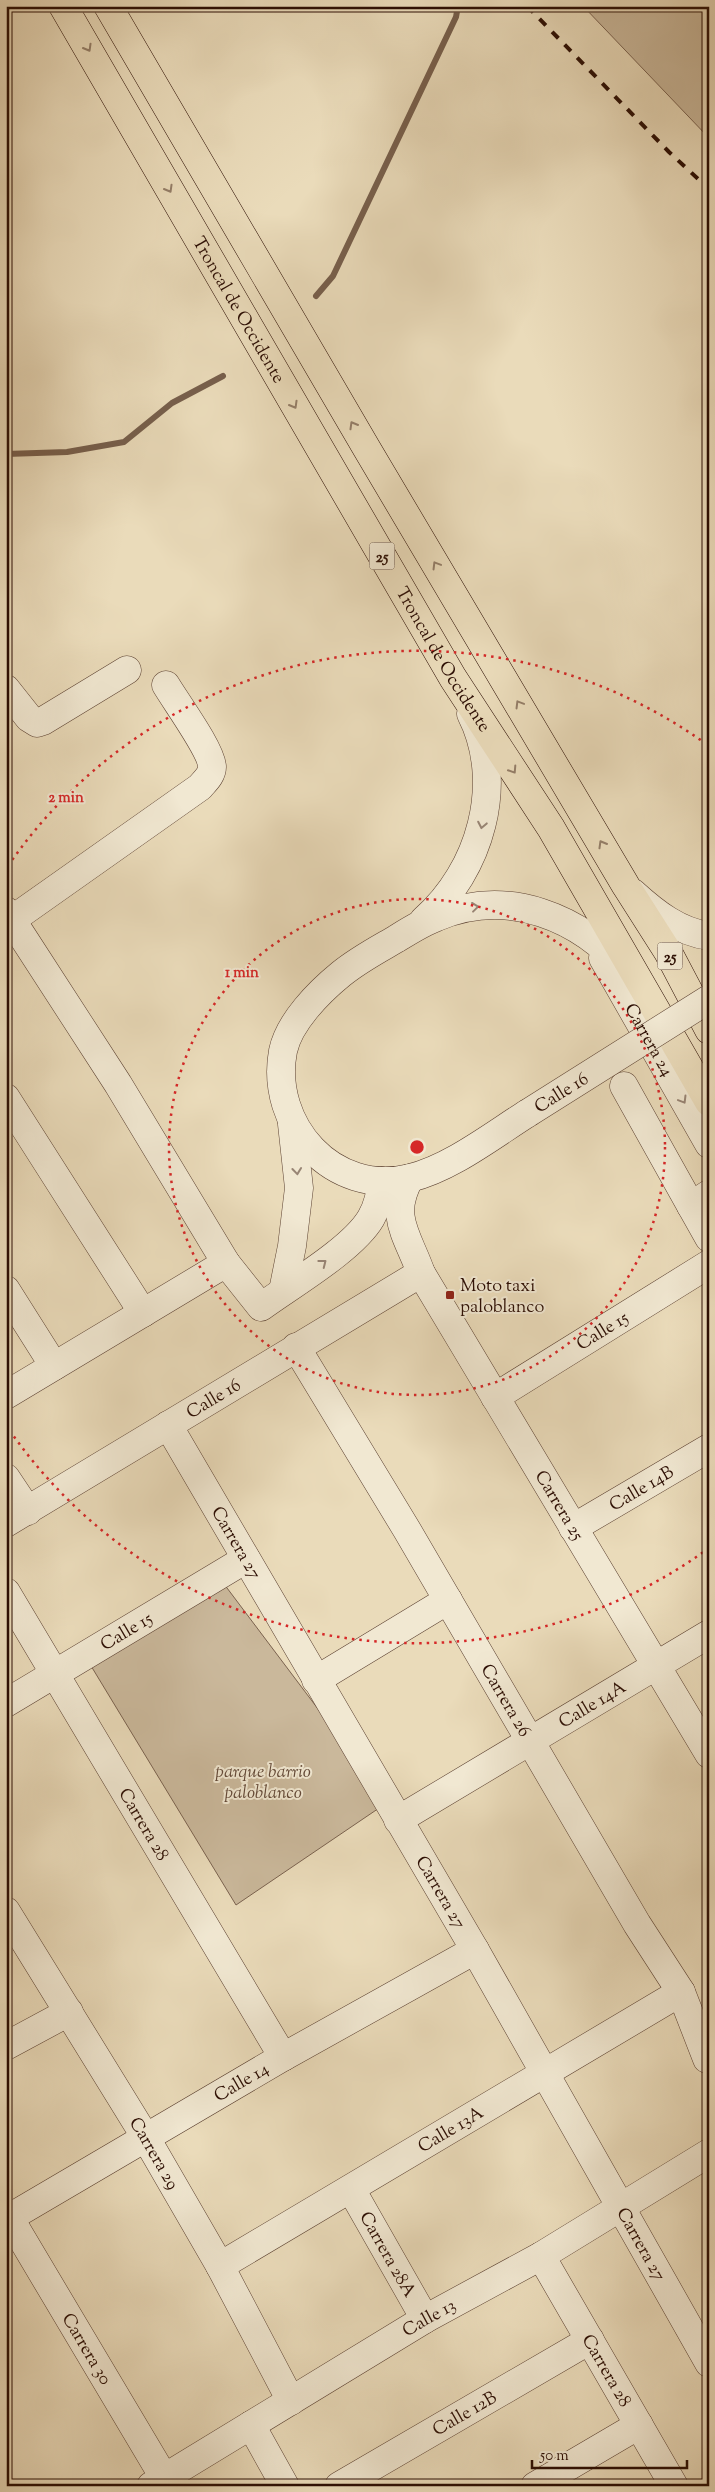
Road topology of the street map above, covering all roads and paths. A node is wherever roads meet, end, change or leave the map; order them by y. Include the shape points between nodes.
1 (63, 6) edge
2 (108, 6) edge
3 (127, 670) dead end
4 (453, 678) junction
5 (166, 685) dead end
6 (6, 689) edge
7 (626, 886) junction
8 (8, 918) edge
9 (414, 929) junction
10 (590, 935) junction
11 (709, 936) edge
12 (644, 990) junction
13 (709, 998) edge
14 (709, 1030) edge
15 (624, 1086) dead end
16 (6, 1098) edge
17 (709, 1102) edge
18 (292, 1123) junction
19 (709, 1144) edge
20 (444, 1165) junction
21 (410, 1178) junction
22 (382, 1181) junction
23 (700, 1200) edge
24 (709, 1238) edge
25 (226, 1263) junction
26 (417, 1263) junction
27 (709, 1264) edge
28 (6, 1290) edge
29 (283, 1291) junction
30 (143, 1313) junction
31 (296, 1347) junction
32 (54, 1366) junction
33 (6, 1395) edge
34 (495, 1397) junction
35 (168, 1425) junction
36 (709, 1448) edge
37 (6, 1478) edge
38 (17, 1517) edge
39 (573, 1528) junction
40 (246, 1559) junction
41 (6, 1592) edge
42 (448, 1600) junction
43 (709, 1634) edge
44 (655, 1665) junction
45 (56, 1674) junction
46 (316, 1680) junction
47 (6, 1703) edge
48 (530, 1741) junction
49 (709, 1754) edge
50 (398, 1820) junction
51 (6, 1911) edge
52 (475, 1950) junction
53 (681, 1992) junction
54 (69, 2012) junction
55 (6, 2046) edge
56 (283, 2057) junction
57 (707, 2059) dead end
58 (545, 2073) junction
59 (146, 2138) junction
60 (709, 2153) edge
61 (351, 2189) junction
62 (620, 2206) junction
63 (8, 2215) edge
64 (541, 2256) junction
65 (220, 2266) junction
66 (425, 2319) junction
67 (590, 2340) junction
68 (709, 2364) edge
69 (292, 2401) junction
70 (251, 2425) junction
71 (639, 2425) junction
72 (161, 2483) edge
73 (285, 2486) edge
74 (339, 2486) edge
75 (535, 2486) edge
76 (674, 2486) edge

1 -> 4 highway, Troncal de Occidente / 25
7 -> 2 highway, 25
3 - 6 street via 37,722 29,718
4 -> 9 street via 474,720 483,748 486,806 480,835 469,862 436,910
4 -> 12 highway, Troncal de Occidente / 25 via 551,828
5 - 8 street via 208,752 212,767 210,775 200,787
7 - 11 street via 653,911 679,927
7 - 14 highway, 25 via 668,952
8 - 25 street via 118,1084
9 -> 10 street via 437,916 463,909 516,906 542,912
9 - 18 street via 356,962 323,989 299,1016 283,1050 282,1091
10 - 12 street via 612,953
10 -> 19 street, Carrera 24
12 - 17 highway, Troncal de Occidente / 25
13 - 20 street, Calle 16, bridge
15 - 23 street
16 - 30 street
18 - 22 street, Calle 16 via 313,1153 349,1174
18 -> 29 street via 299,1188
20 - 21 street, Calle 16
20 - 26 street via 426,1185 417,1205
21 - 22 street, Calle 16
21 - 26 street, Carrera 25 via 401,1194 399,1211
29 -> 22 street via 331,1256 370,1220 378,1205
23 - 24 street
25 - 29 street via 260,1307
25 - 30 street
26 - 31 street, Calle 16
26 - 34 street, Carrera 25
27 - 34 street, Calle 15
28 - 32 street
30 - 32 street
31 - 35 street, Calle 16
31 - 42 street, Carrera 26
32 - 33 street
34 - 39 street, Carrera 25
35 - 38 street, Calle 16
35 - 40 street, Carrera 27
36 - 39 street, Calle 14B
37 - 38 street
39 - 44 street, Carrera 25
40 - 45 street, Calle 15
40 - 46 street, Carrera 27
41 - 45 street, Carrera 28
42 - 46 street
42 - 48 street, Carrera 26
43 - 44 street, Calle 14A
44 - 48 street, Calle 14A
44 - 49 street, Carrera 25
45 - 47 street, Calle 15
45 - 56 street, Carrera 28
46 - 50 street, Carrera 27
48 - 50 street, Calle 14A
48 - 53 street, Carrera 26
50 - 52 street, Carrera 27
51 - 54 street, Carrera 29
52 - 56 street, Calle 14
52 - 58 street, Carrera 27
53 - 57 street, Carrera 26
53 - 58 street, Calle 13A
54 - 55 street
54 - 59 street, Carrera 29
56 - 59 street, Calle 14
58 - 61 street, Calle 13A
58 - 62 street, Carrera 27
59 - 63 street, Calle 14
59 - 65 street, Carrera 29
60 - 62 street, Calle 13
61 - 65 street, Calle 13A
61 - 66 street, Carrera 28A
62 - 64 street, Calle 13
62 - 68 street, Carrera 27
63 - 72 street, Carrera 30
64 - 66 street, Calle 13
64 - 67 street, Carrera 28
65 - 69 street, Carrera 29
66 - 69 street, Calle 13
67 - 71 street, Carrera 28
67 - 74 street, Calle 12B
69 - 70 street, Calle 13
70 - 72 street, Calle 13
70 - 73 street
71 - 75 street
71 - 76 street, Carrera 28

